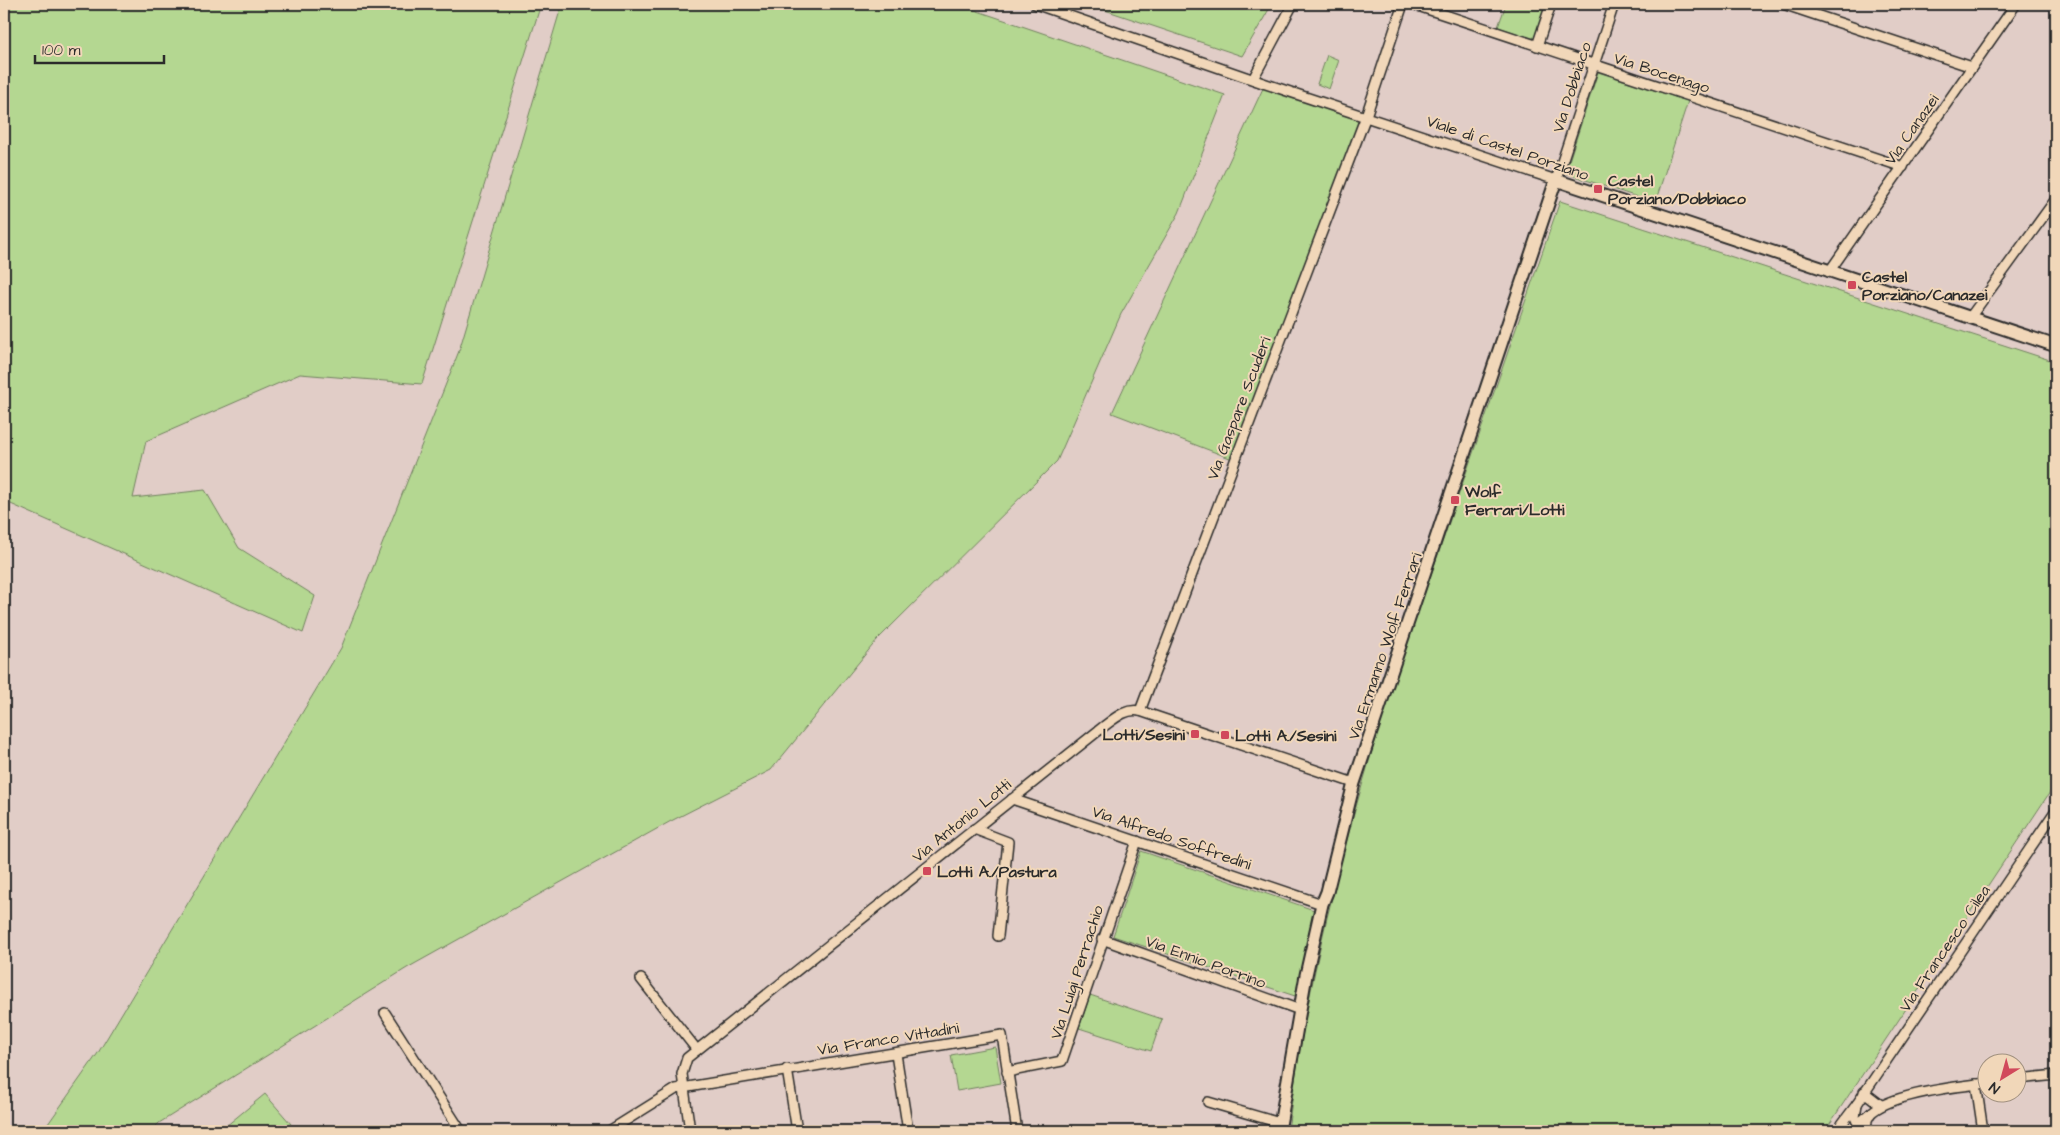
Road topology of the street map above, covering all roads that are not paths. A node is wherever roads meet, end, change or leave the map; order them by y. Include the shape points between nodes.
1 (1035, 4) edge
2 (1293, 4) edge
3 (1403, 4) edge
4 (1412, 4) edge
5 (1551, 4) edge
6 (1614, 4) edge
7 (1783, 4) edge
8 (2016, 4) edge
9 (1537, 46) junction
10 (1593, 65) junction
11 (1972, 67) junction
12 (1253, 79) junction
13 (1366, 116) junction
14 (1903, 167) junction
15 (1556, 180) junction
16 (2056, 199) edge
17 (1829, 272) junction
18 (1971, 316) junction
19 (2056, 346) edge
20 (1140, 711) junction
21 (1354, 783) junction
22 (1012, 799) junction
23 (2056, 810) edge
24 (974, 829) junction
25 (1137, 840) junction
26 (1322, 904) junction
27 (998, 936) dead end
28 (1102, 939) junction
29 (641, 979) dead end
30 (1300, 1010) junction
31 (385, 1013) dead end
32 (697, 1050) junction
33 (896, 1054) junction
34 (787, 1069) junction
35 (1008, 1072) junction
36 (2056, 1075) edge
37 (2028, 1078) edge
38 (1976, 1084) joint
39 (684, 1088) junction
40 (1864, 1092) junction
41 (1208, 1102) dead end
42 (1857, 1104) junction
43 (1881, 1105) junction
44 (1280, 1127) edge
45 (1838, 1128) edge
46 (1863, 1129) edge
47 (461, 1131) edge
48 (609, 1131) edge
49 (690, 1131) edge
50 (797, 1131) edge
51 (908, 1131) edge
52 (1017, 1131) edge
53 (1983, 1131) edge

1 - 12 street, Viale di Castel Porziano
2 - 12 street
3 - 13 street, Via Gaspare Scuderi
4 - 9 street, Via Bocenago
5 - 9 street
6 - 10 street, Via Dobbiaco
7 - 11 street
8 - 11 street, Via Canazei
9 - 10 street, Via Bocenago
10 - 14 street, Via Bocenago
10 - 15 street, Via Dobbiaco
11 - 14 street, Via Canazei
12 - 13 street, Viale di Castel Porziano
13 - 15 street, Viale di Castel Porziano
13 - 20 street, Via Gaspare Scuderi
14 - 17 street, Via Canazei
15 - 17 street, Viale di Castel Porziano
15 - 21 street, Via Ermanno Wolf Ferrari
16 - 18 street
17 - 18 street, Viale di Castel Porziano
18 - 19 street, Viale di Castel Porziano
20 - 21 street
20 - 22 street, Via Antonio Lotti via 1127,711 1103,727
21 - 26 street, Via Ermanno Wolf Ferrari
22 - 24 street, Via Antonio Lotti
22 - 25 street, Via Alfredo Soffredini
23 - 40 street, Via Francesco Cilea
24 - 27 street via 1008,842
24 - 32 street, Via Antonio Lotti
25 - 26 street, Via Alfredo Soffredini
25 - 28 street, Via Luigi Perrachio
26 - 30 street, Via Ermanno Wolf Ferrari
28 - 30 street, Via Ennio Porrino
28 - 35 street, Via Luigi Perrachio via 1062,1061
29 - 32 street
30 - 44 street, Via Ermanno Wolf Ferrari
31 - 47 street
32 - 39 street, Via Antonio Lotti via 684,1065
33 - 34 street, Via Franco Vittadini
33 - 35 street, Via Franco Vittadini via 1002,1035
33 - 51 street
34 - 39 street, Via Franco Vittadini
34 - 50 street
35 - 52 street, Via Franco Vittadini
36 - 37 street
38 - 43 street via 1898,1098
38 - 53 street
39 - 48 street, Via Franco Vittadini via 676,1089
39 - 49 street, Via Antonio Lotti
40 - 42 street, Via Francesco Cilea
40 - 43 street
41 - 44 street
42 - 45 street, Via Francesco Cilea
42 - 46 street via 1855,1117
43 - 46 street via 1870,1114
45 - 46 street via 1847,1122

